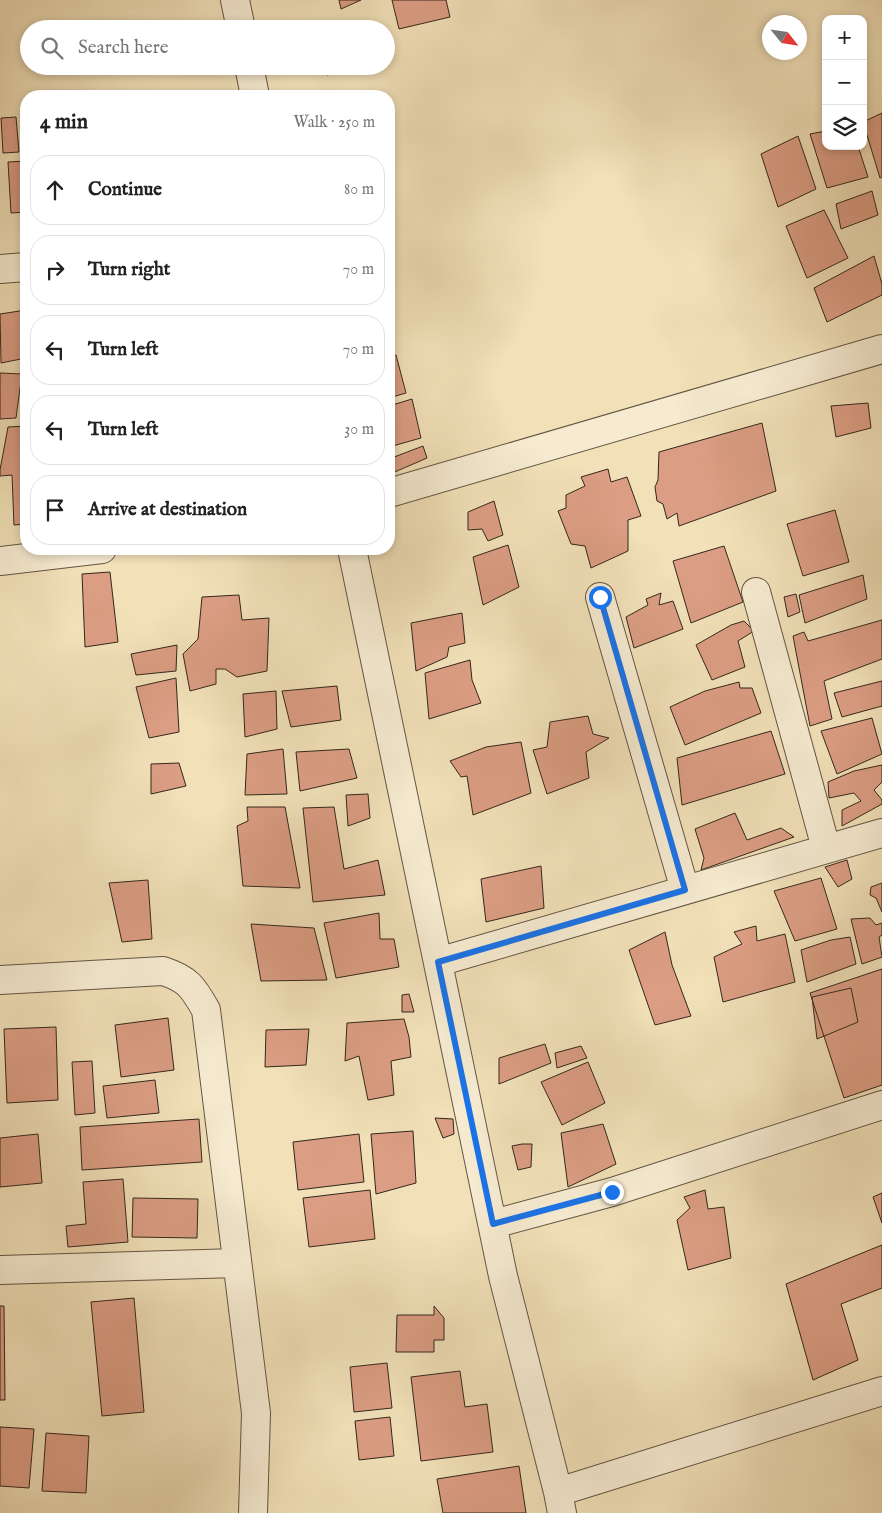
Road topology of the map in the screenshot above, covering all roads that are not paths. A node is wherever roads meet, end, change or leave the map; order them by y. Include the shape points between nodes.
1 (235, 0) edge
2 (239, 20) edge
3 (251, 75) edge
4 (254, 90) edge
5 (20, 267) edge
6 (0, 269) edge
7 (882, 349) edge
8 (395, 491) edge
9 (46, 555) edge
10 (353, 555) edge
11 (0, 560) edge
12 (756, 592) dead end
13 (600, 597) dead end
14 (882, 833) edge
15 (826, 848) junction
16 (685, 890) junction
17 (438, 962) junction
18 (0, 980) edge
19 (882, 1104) edge
20 (493, 1224) junction
21 (237, 1263) junction
22 (0, 1270) edge
23 (882, 1392) edge
24 (560, 1502) edge
25 (253, 1513) edge

1 - 2 street
3 - 4 street
5 - 6 street
7 - 8 street
9 - 11 street
10 - 17 street
12 - 15 street
13 - 16 street
14 - 15 street
15 - 16 street
16 - 17 street
17 - 20 street
18 - 21 street via 163,971 181,977 196,992 206,1010
19 - 20 street via 612,1192
20 - 24 street
21 - 22 street
21 - 25 street via 256,1413
23 - 24 street

